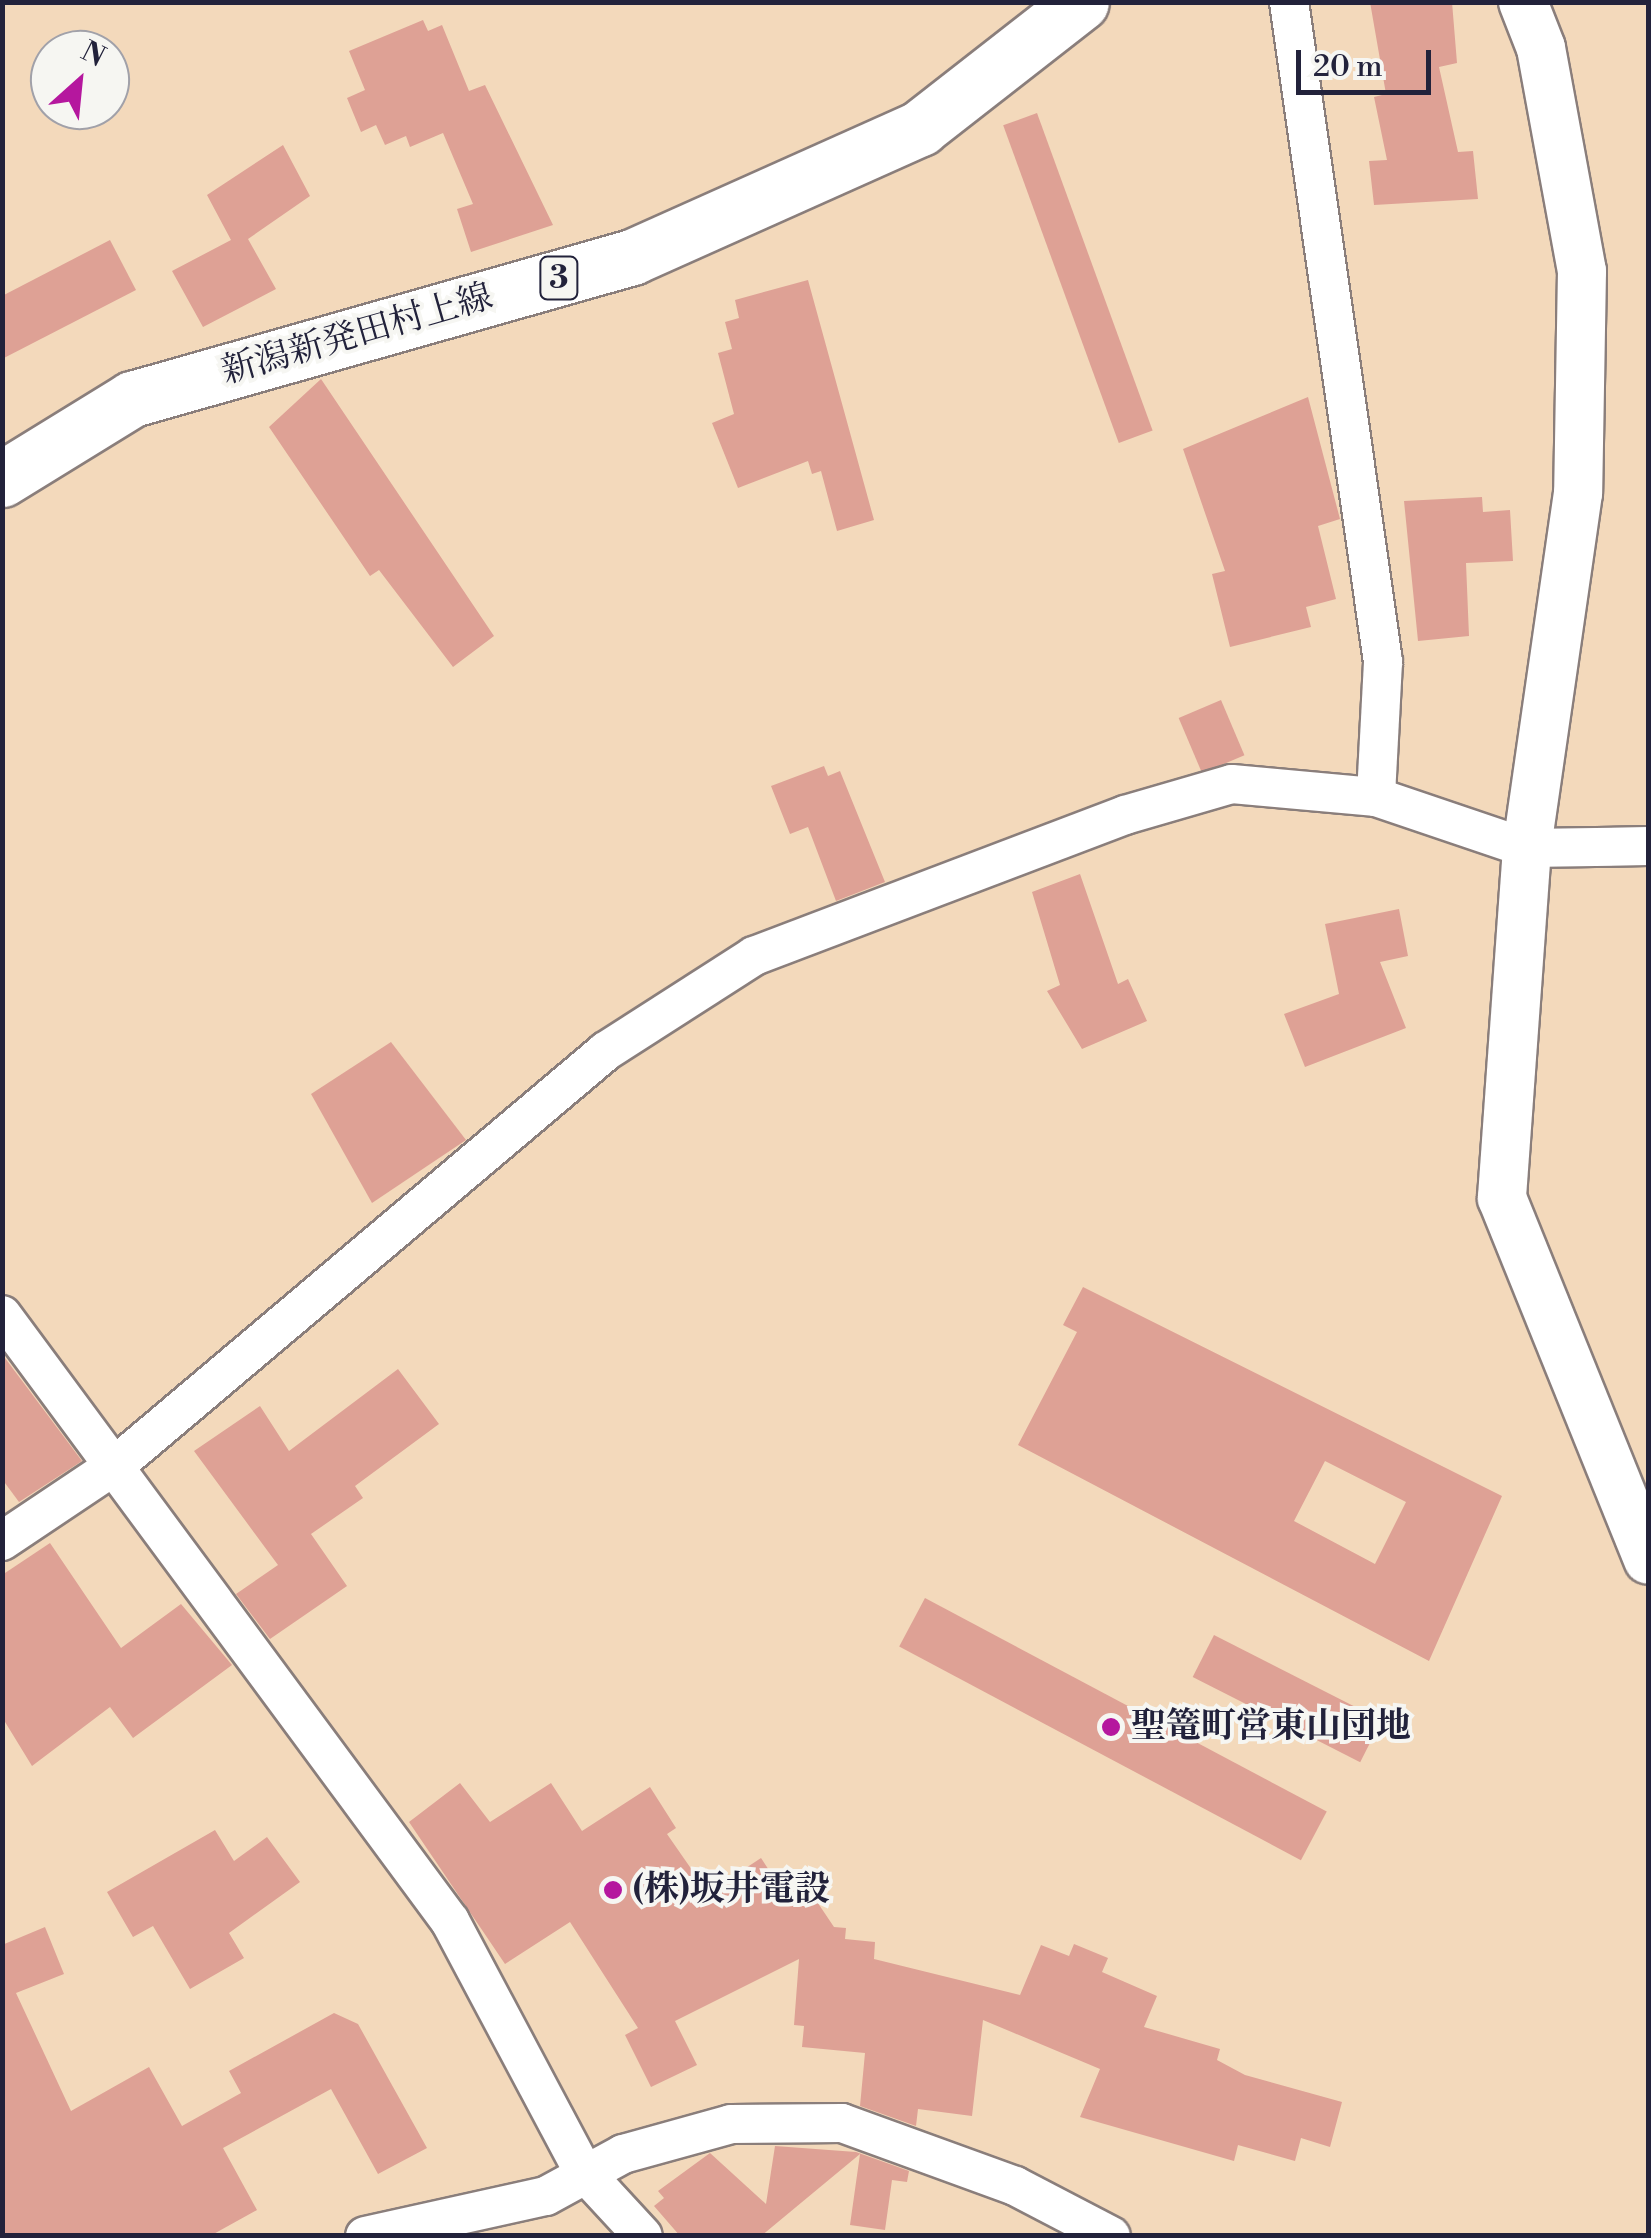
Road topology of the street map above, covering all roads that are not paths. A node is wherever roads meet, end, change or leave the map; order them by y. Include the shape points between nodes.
1 (1081, 2) edge
2 (1289, 2) edge
3 (1523, 2) edge
4 (2, 479) edge
5 (1376, 797) junction
6 (1648, 846) edge
7 (1528, 848) junction
8 (2, 1315) edge
9 (116, 1464) junction
10 (2, 1541) edge
11 (1648, 1560) edge
12 (583, 2171) junction
13 (365, 2236) edge
14 (643, 2236) edge
15 (1111, 2236) edge

1 - 4 main road, 新潟新発田村上線 / 3 via 920,128 632,257 132,398
2 - 5 street via 1383,662
3 - 7 street via 1541,48 1582,272 1578,493
5 - 7 street
5 - 9 street via 1232,784 1125,815 754,956 606,1051
6 - 7 street
7 - 11 street via 1502,1198
8 - 9 street
9 - 10 street
9 - 12 street via 450,1921
12 - 13 street via 546,2196
12 - 14 street
12 - 15 street via 732,2124 842,2123 1015,2186

